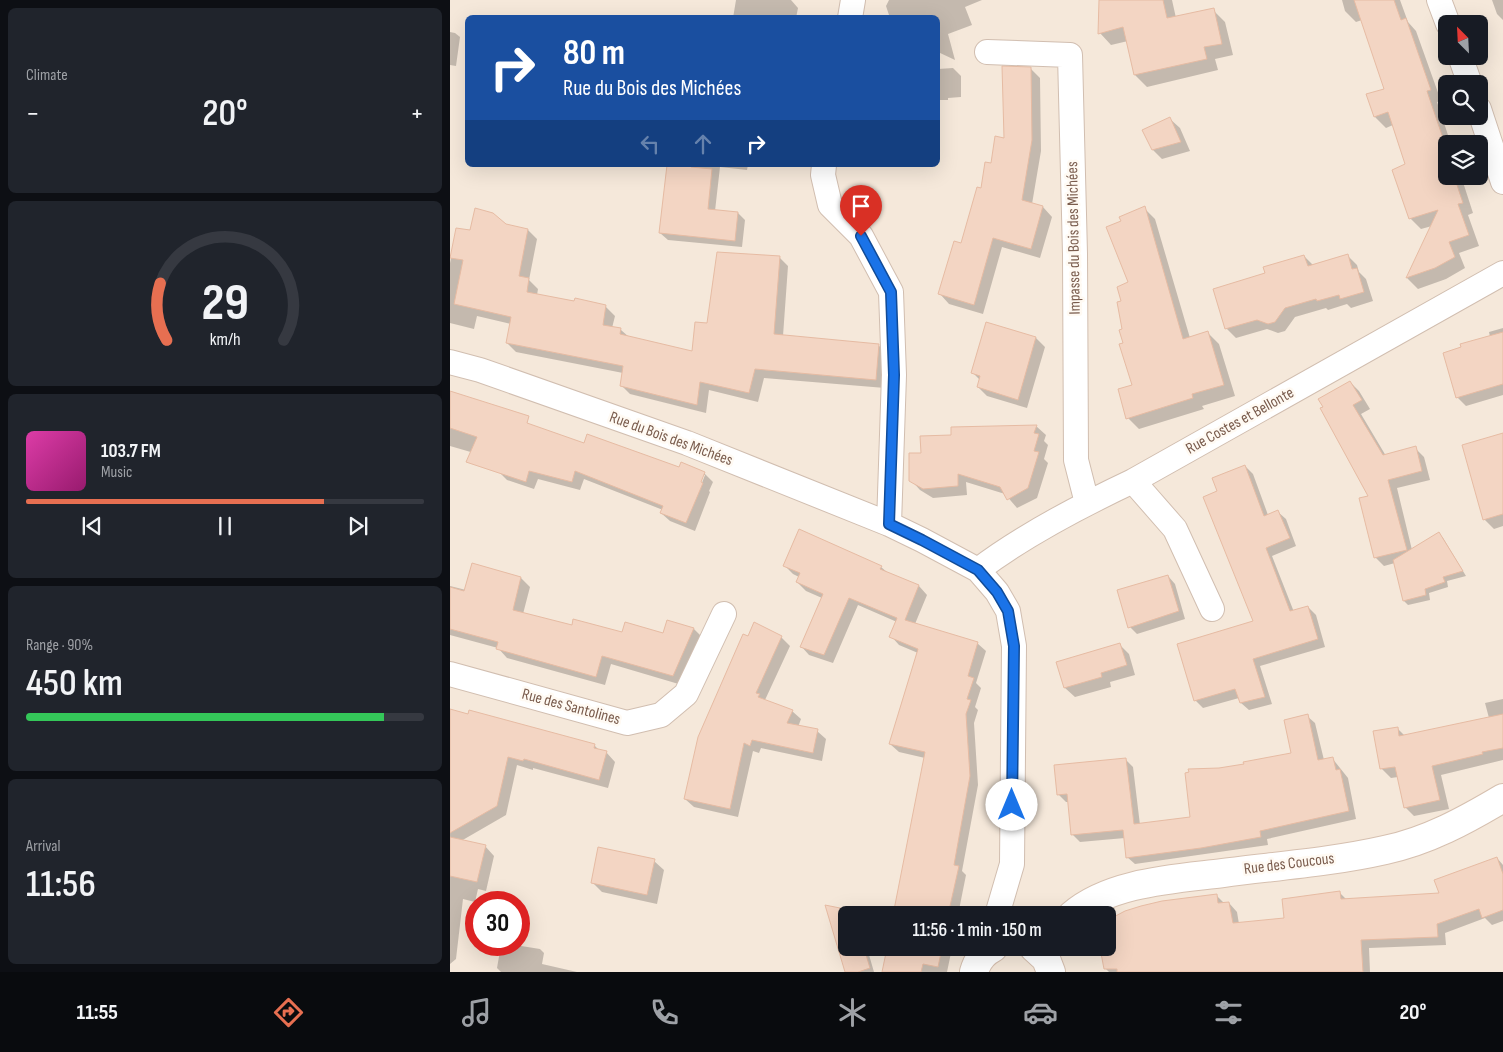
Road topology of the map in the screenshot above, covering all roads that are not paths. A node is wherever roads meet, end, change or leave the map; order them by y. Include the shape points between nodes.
1 (1440, 0) edge
2 (1445, 15) edge
3 (987, 52) dead end
4 (1488, 124) edge
5 (1497, 138) edge
6 (824, 167) edge
7 (1503, 182) edge
8 (1503, 273) edge
9 (450, 362) edge
10 (1133, 481) junction
11 (1087, 503) junction
12 (889, 524) junction
13 (978, 570) junction
14 (1212, 609) dead end
15 (724, 614) dead end
16 (450, 674) edge
17 (1503, 798) edge
18 (1000, 906) edge
19 (1083, 906) edge
20 (982, 956) edge
21 (1043, 956) edge
22 (974, 972) edge
23 (1051, 972) edge

1 - 2 street
3 - 11 street, Impasse du Bois des Michées via 1070,55 1076,460
4 - 5 street
5 - 7 street
6 - 12 street via 822,175 830,205 861,236 891,292 894,375
8 - 10 street, Rue Costes et Bellonte
9 - 12 street, Rue du Bois des Michées via 688,443
10 - 11 street, Rue Costes et Bellonte
10 - 14 street via 1175,529
11 - 13 street, Rue Costes et Bellonte via 996,556
12 - 13 street, Rue du Bois des Michées
13 - 18 street, Rue du Bois des Michées via 1008,611 1014,646 1012,864
15 - 16 street, Rue des Santolines via 686,694 661,715 627,723
17 - 19 street, Rue des Coucous via 1438,833 1386,850 1159,880 1120,890
20 - 22 street
21 - 23 street

